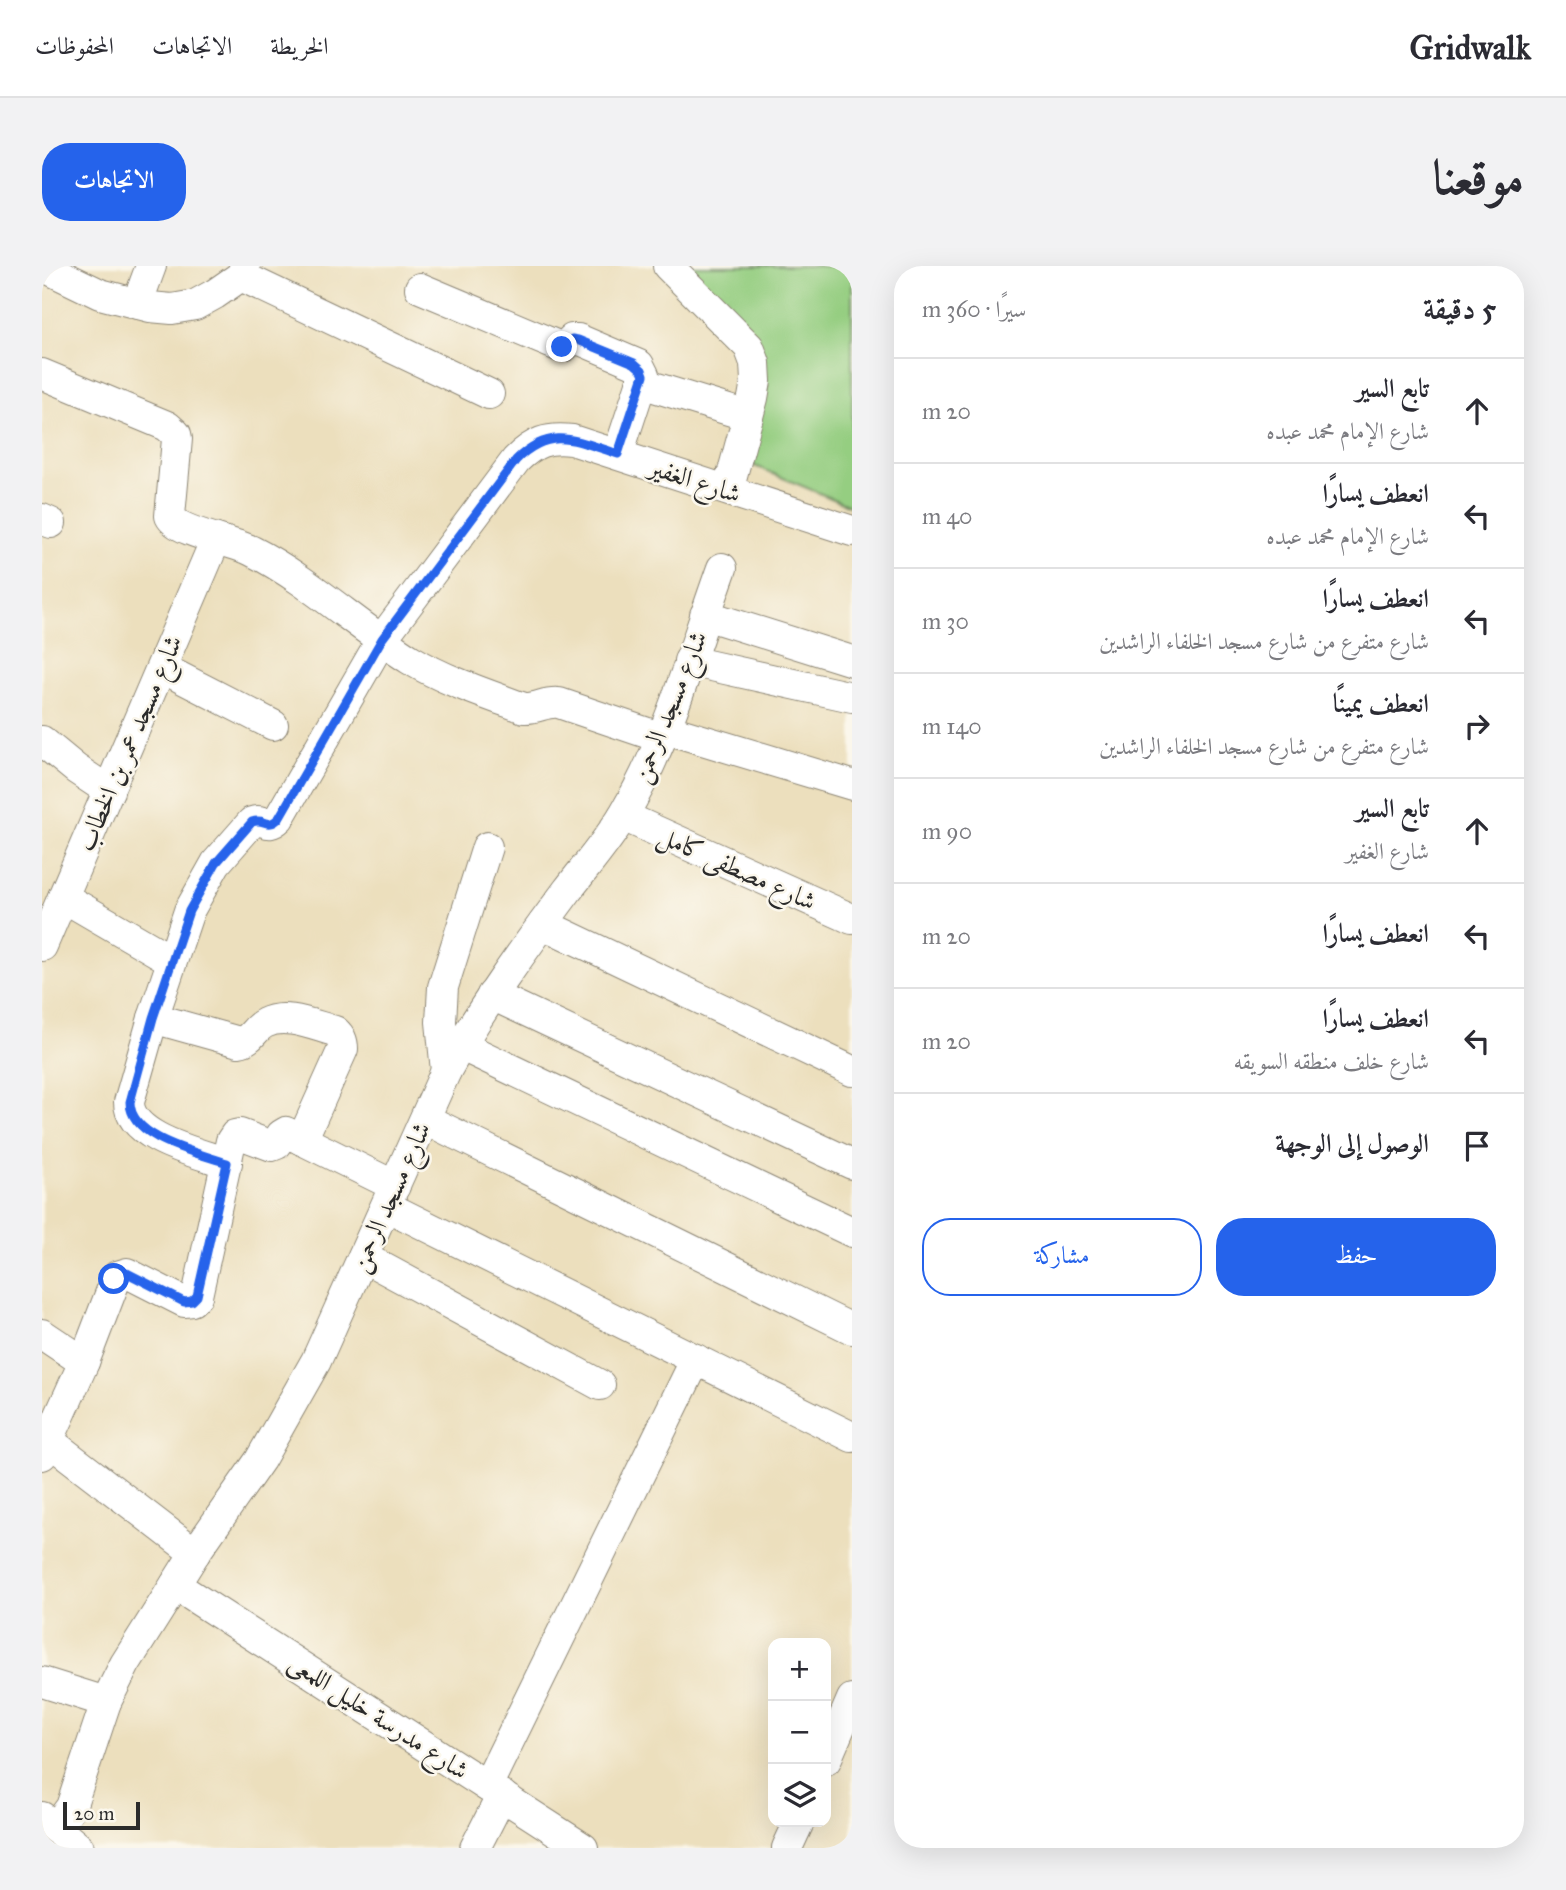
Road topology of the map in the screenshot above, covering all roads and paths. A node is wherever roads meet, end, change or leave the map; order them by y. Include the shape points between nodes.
1 (42, 266) edge
2 (151, 266) edge
3 (668, 266) edge
4 (243, 271) edge
5 (420, 288) dead end
6 (137, 304) junction
7 (42, 374) edge
8 (641, 383) junction
9 (489, 394) dead end
10 (748, 416) junction
11 (618, 454) junction
12 (728, 490) junction
13 (852, 531) edge
14 (216, 539) junction
15 (722, 568) dead end
16 (705, 615) junction
17 (382, 639) junction
18 (689, 661) junction
19 (852, 661) edge
20 (162, 668) junction
21 (852, 697) edge
22 (273, 725) dead end
23 (664, 733) junction
24 (42, 741) edge
25 (852, 785) edge
26 (109, 791) junction
27 (622, 816) junction
28 (487, 847) dead end
29 (63, 897) junction
30 (852, 919) edge
31 (543, 925) junction
32 (42, 946) edge
33 (171, 960) junction
34 (492, 995) junction
35 (153, 1018) junction
36 (460, 1045) junction
37 (852, 1070) edge
38 (446, 1071) junction
39 (425, 1119) junction
40 (302, 1140) junction
41 (227, 1163) junction
42 (852, 1164) edge
43 (390, 1196) junction
44 (852, 1232) edge
45 (363, 1257) junction
46 (852, 1329) edge
47 (42, 1334) edge
48 (696, 1359) junction
49 (84, 1362) junction
50 (600, 1385) dead end
51 (852, 1437) edge
52 (46, 1448) edge
53 (195, 1553) junction
54 (175, 1585) junction
55 (42, 1682) edge
56 (852, 1699) edge
57 (106, 1702) junction
58 (831, 1747) edge
59 (495, 1790) junction
60 (49, 1822) edge
61 (797, 1827) edge
62 (79, 1848) edge
63 (475, 1848) edge
64 (583, 1848) edge
65 (787, 1848) edge

1 - 6 street via 100,294
2 - 6 street
3 - 10 street via 749,347 756,381
4 - 6 street via 195,305 173,309
4 - 9 street
5 - 8 street via 558,346 575,339 634,363 644,375
7 - 14 street via 167,426 176,434 170,516 176,524
8 - 10 street
8 - 11 street
10 - 12 street
11 - 12 street, شارع الغفير
11 - 17 street, شارع الغفير via 556,438 527,449
12 - 13 street, شارع الغفير
14 - 17 street via 271,561
14 - 20 street, شارع مسجد عمر بن الخطاب
15 - 16 street, شارع مسجد الرحمن
16 - 18 street, شارع مسجد الرحمن
16 - 19 street
17 - 23 street via 435,674 524,708 559,703
17 - 33 street, شارع الغفير via 279,818 267,824 252,822 216,863 189,911
18 - 21 street
18 - 23 street, شارع مسجد الرحمن
20 - 22 street
20 - 26 street, شارع مسجد عمر بن الخطاب
23 - 25 street
23 - 27 street, شارع مسجد الرحمن
24 - 26 street
26 - 29 street, شارع مسجد عمر بن الخطاب
27 - 30 street, شارع مصطفى كامل
27 - 31 street, شارع مسجد الرحمن
28 - 38 street via 443,987 440,1022
29 - 32 street, شارع مسجد عمر بن الخطاب
29 - 33 street
31 - 34 street, شارع مسجد الرحمن
31 - 37 street
33 - 35 street
34 - 36 street, شارع مسجد الرحمن
34 - 42 street
35 - 40 street via 239,1042 275,1019 339,1034 343,1049
35 - 41 street via 130,1102 132,1117 162,1140
36 - 38 street, شارع مسجد الرحمن
36 - 44 street
38 - 39 street, شارع مسجد الرحمن
39 - 43 street, شارع مسجد الرحمن
39 - 46 street
40 - 41 street via 286,1132 272,1146 235,1135
40 - 43 street
41 - 49 street via 195,1299 184,1302 127,1273 120,1274 114,1279
43 - 45 street, شارع مسجد الرحمن
43 - 48 street
45 - 50 street
45 - 53 street, شارع مسجد الرحمن via 316,1360 273,1438
47 - 49 street
48 - 51 street
48 - 59 street
49 - 52 street
52 - 53 street
53 - 54 street, شارع مسجد الرحمن
54 - 57 street, شارع مسجد الرحمن
54 - 59 street, شارع مدرسة خليل اللمعى
55 - 57 street
56 - 58 street
57 - 60 street, شارع مسجد الرحمن via 71,1807
59 - 63 street
59 - 64 street, شارع مدرسة خليل اللمعى
60 - 62 street
61 - 65 street

